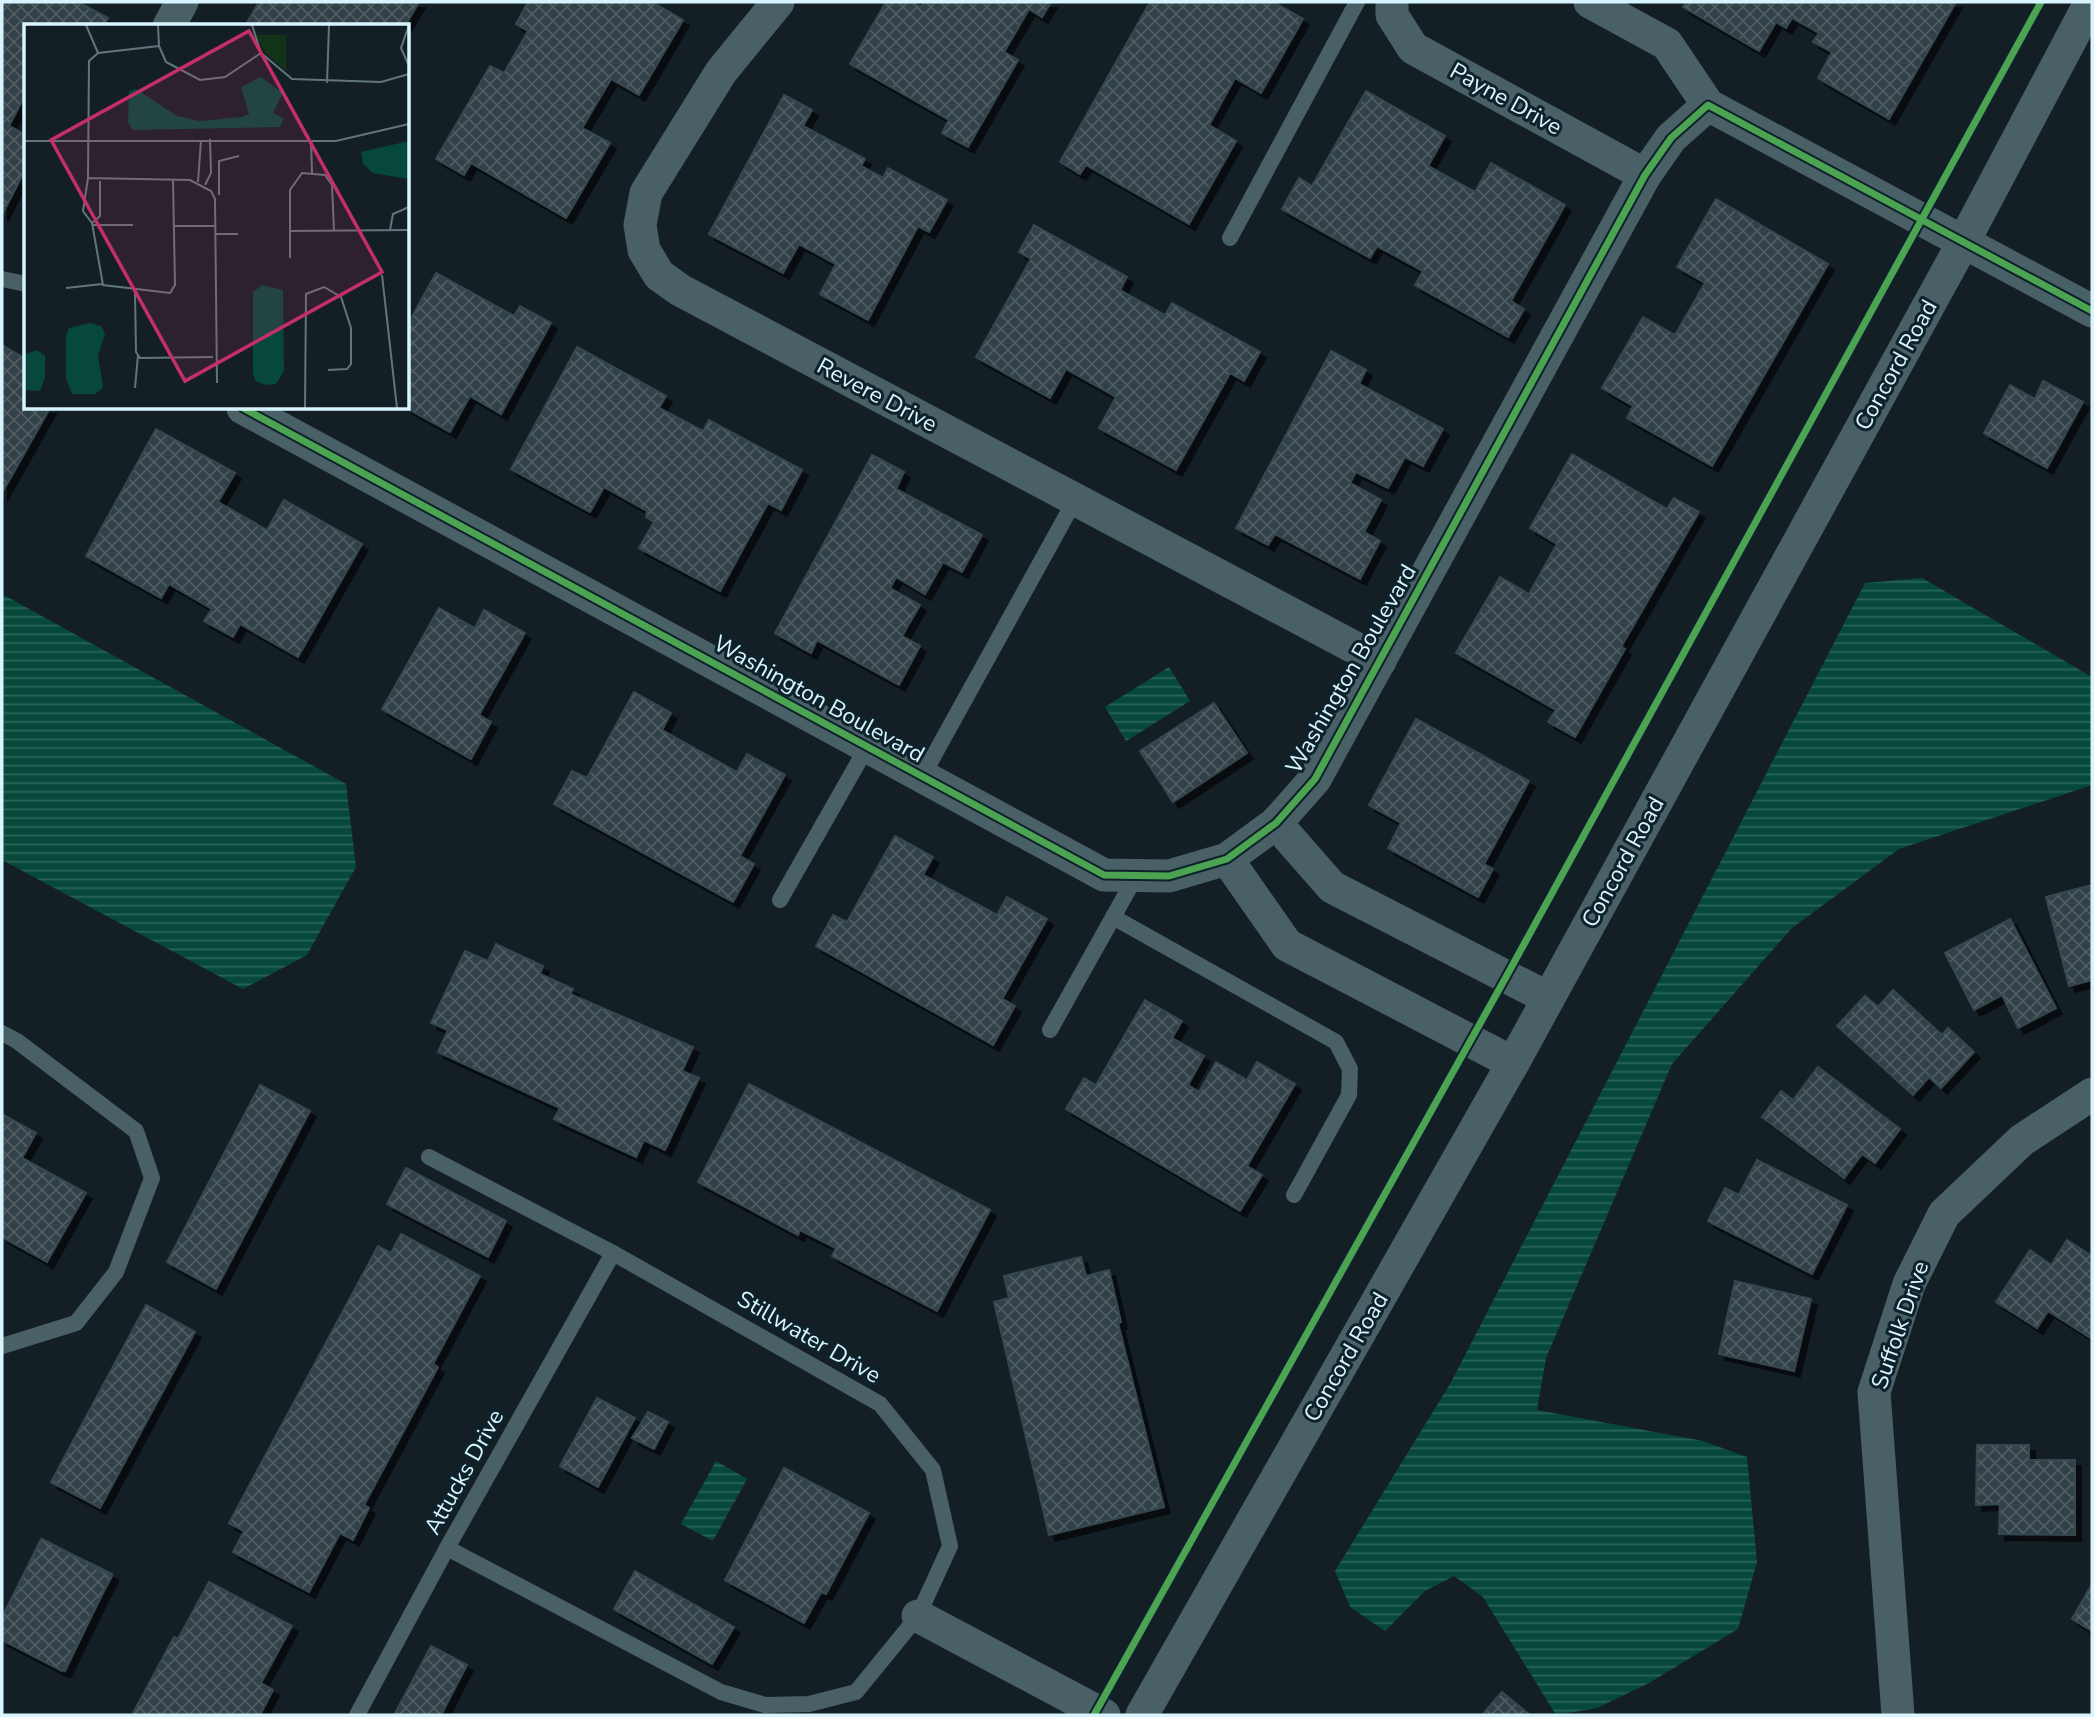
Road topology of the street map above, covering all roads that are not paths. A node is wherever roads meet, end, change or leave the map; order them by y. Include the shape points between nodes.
1 (183, 2) edge
2 (778, 2) edge
3 (1357, 2) edge
4 (1392, 2) edge
5 (1590, 2) edge
6 (2090, 2) edge
7 (170, 24) edge
8 (1708, 105) junction
9 (1645, 175) junction
10 (1230, 237) dead end
11 (1964, 241) junction
12 (2, 279) edge
13 (24, 284) edge
14 (2092, 311) edge
15 (247, 410) edge
16 (1075, 500) junction
17 (1380, 661) junction
18 (867, 747) junction
19 (922, 777) junction
20 (1276, 823) junction
21 (1227, 859) junction
22 (1136, 876) junction
23 (780, 900) dead end
24 (1113, 917) junction
25 (1548, 998) junction
26 (1050, 1030) dead end
27 (2, 1033) edge
28 (1513, 1063) junction
29 (2092, 1094) edge
30 (429, 1157) dead end
31 (1294, 1195) dead end
32 (613, 1253) junction
33 (2, 1346) edge
34 (447, 1548) junction
35 (918, 1616) junction
36 (357, 1715) edge
37 (1104, 1715) edge
38 (1142, 1715) edge
39 (1898, 1715) edge

1 - 7 street
2 - 16 street, Revere Drive via 721,72 646,193 639,225 644,250 659,275 680,290
3 - 10 lane
4 - 9 street, Payne Drive via 1391,15 1413,48
5 - 8 street via 1667,44
6 - 11 street, Concord Road
8 - 9 street, Washington Boulevard via 1671,138
8 - 11 street
9 - 17 street, Washington Boulevard
11 - 14 street
11 - 25 street, Concord Road
12 - 13 lane
15 - 18 street, Washington Boulevard
16 - 17 street, Revere Drive
16 - 19 lane
17 - 20 street, Washington Boulevard via 1315,779
18 - 19 street, Washington Boulevard
18 - 23 lane
19 - 22 street, Washington Boulevard via 1104,875
20 - 21 street, Washington Boulevard
20 - 25 street via 1332,887
21 - 22 street, Washington Boulevard via 1169,876
21 - 28 street via 1287,945
22 - 24 lane
24 - 26 lane
24 - 31 lane via 1336,1042 1350,1069 1349,1095
25 - 28 street, Concord Road
27 - 33 lane via 136,1131 152,1178 116,1272 76,1323
28 - 38 street, Concord Road
29 - 39 street, Suffolk Drive via 2022,1140 1944,1214 1909,1283 1874,1392
30 - 32 lane, Stillwater Drive
32 - 34 lane, Attucks Drive
32 - 35 lane, Stillwater Drive via 880,1404 933,1470 950,1546
34 - 35 lane, Stillwater Drive via 721,1692 765,1705 809,1704 856,1692
34 - 36 lane, Attucks Drive
35 - 37 street

